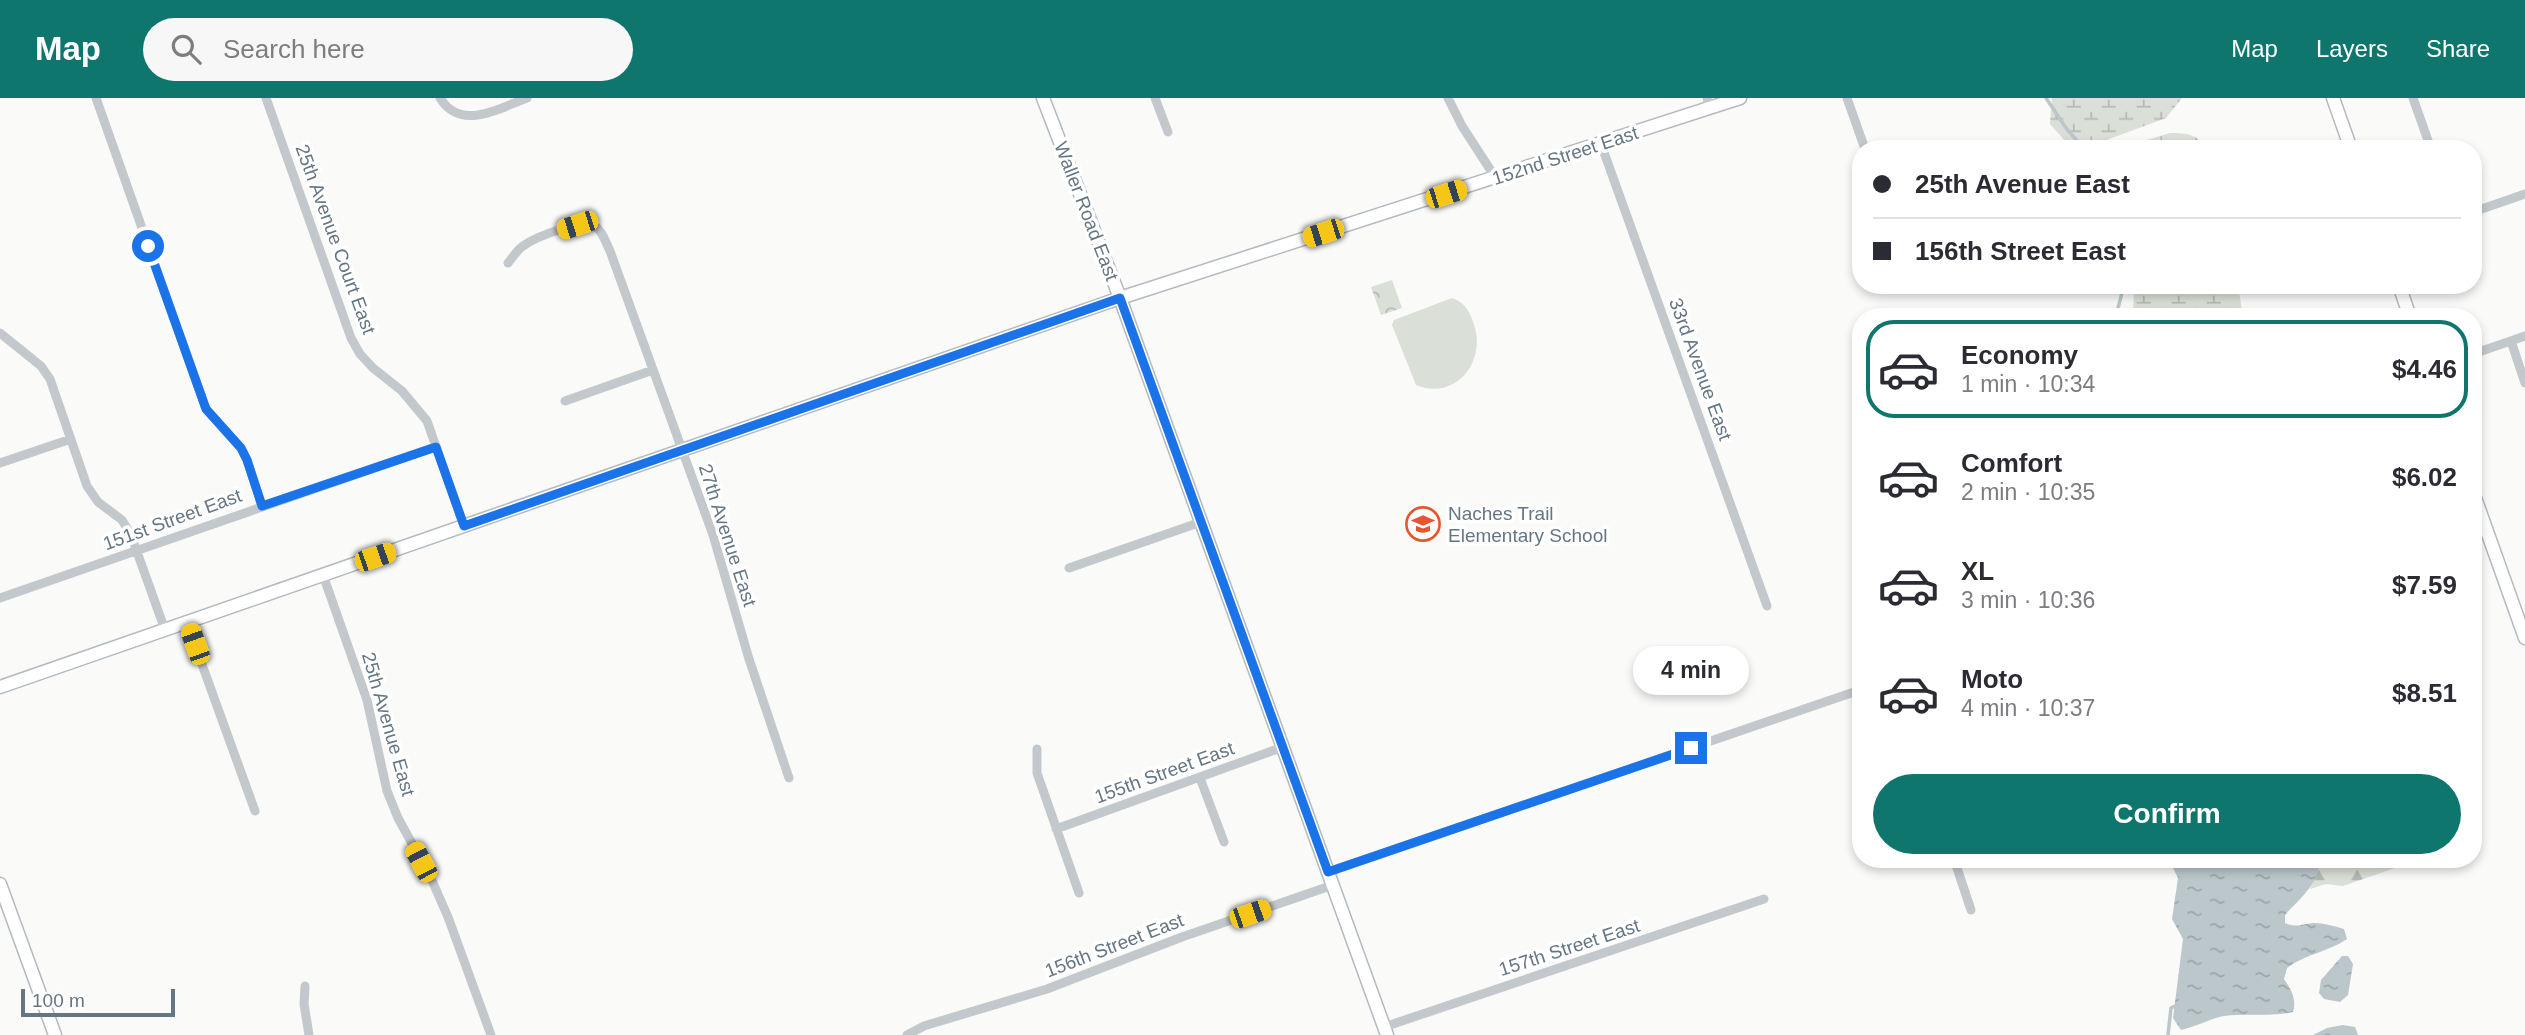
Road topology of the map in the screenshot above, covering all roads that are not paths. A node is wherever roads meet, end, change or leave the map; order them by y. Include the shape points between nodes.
1 (96, 98) edge
2 (266, 98) edge
3 (440, 98) edge
4 (527, 98) edge
5 (1043, 98) edge
6 (1155, 98) edge
7 (1448, 98) edge
8 (1740, 98) edge
9 (1847, 98) edge
10 (2333, 98) edge
11 (2413, 98) edge
12 (1708, 103) edge
13 (1168, 132) dead end
14 (1862, 140) edge
15 (2348, 140) edge
16 (2428, 140) edge
17 (1601, 144) junction
18 (1495, 177) junction
19 (2525, 194) edge
20 (2482, 209) edge
21 (508, 263) dead end
22 (1120, 298) junction
23 (0, 333) edge
24 (2525, 336) edge
25 (2511, 341) junction
26 (2482, 351) edge
27 (653, 370) junction
28 (2525, 383) edge
29 (565, 401) dead end
30 (71, 439) junction
31 (436, 447) junction
32 (682, 451) junction
33 (0, 463) edge
34 (262, 506) junction
35 (2482, 517) edge
36 (1201, 522) junction
37 (464, 526) junction
38 (137, 550) junction
39 (1069, 568) dead end
40 (323, 575) junction
41 (0, 598) edge
42 (1768, 606) dead end
43 (187, 623) junction
44 (165, 629) junction
45 (2525, 638) edge
46 (0, 687) edge
47 (1852, 693) edge
48 (1283, 747) junction
49 (1037, 749) dead end
50 (789, 778) dead end
51 (1200, 778) junction
52 (256, 811) dead end
53 (1056, 829) junction
54 (1224, 842) dead end
55 (1957, 868) edge
56 (1328, 872) junction
57 (0, 884) edge
58 (1333, 885) junction
59 (1079, 893) dead end
60 (1764, 899) dead end
61 (1971, 910) dead end
62 (305, 986) dead end
63 (1386, 1031) edge
64 (55, 1035) edge
65 (309, 1035) edge
66 (491, 1035) edge
67 (907, 1035) edge

1 - 34 street via 206,409 241,448
2 - 31 street, 25th Avenue Court East via 351,338 373,368 413,402 427,421
3 - 4 street via 458,116 476,116
5 - 22 main road, Waller Road East
6 - 13 street
7 - 18 street
8 - 12 main road, 152nd Street East
9 - 14 street
10 - 15 main road
11 - 16 street
12 - 17 main road, 152nd Street East
17 - 18 main road, 152nd Street East
17 - 42 street, 33rd Avenue East
18 - 22 main road, 152nd Street East
19 - 20 street
21 - 27 street, 27th Avenue East via 521,247 548,234 577,225 596,227 610,251
22 - 32 main road, 152nd Street East
22 - 36 main road, Waller Road East
23 - 30 street via 46,371
24 - 25 street
25 - 26 street
25 - 28 street
27 - 29 street
27 - 32 street, 27th Avenue East
30 - 33 street
30 - 38 street via 87,486 122,520
31 - 34 street, 151st Street East
31 - 37 street, 25th Avenue Court East
32 - 37 main road, 152nd Street East
32 - 50 street, 27th Avenue East
34 - 38 street, 151st Street East
35 - 45 main road
36 - 39 street
36 - 48 main road, Waller Road East
37 - 40 main road, 152nd Street East
38 - 41 street, 151st Street East
38 - 44 street
40 - 43 main road, 152nd Street East
40 - 66 street, 25th Avenue East via 368,700 387,791 448,917
43 - 44 main road, 152nd Street East
43 - 52 street
44 - 46 main road, 152nd Street East
47 - 56 street
48 - 51 street, 155th Street East
48 - 56 main road, Waller Road East
49 - 53 street via 1037,773
51 - 53 street, 155th Street East
51 - 54 street
53 - 59 street
55 - 61 street
56 - 58 main road, Waller Road East
57 - 64 main road
58 - 63 main road, Waller Road East
58 - 67 street, 156th Street East
60 - 63 street, 157th Street East
62 - 65 street

